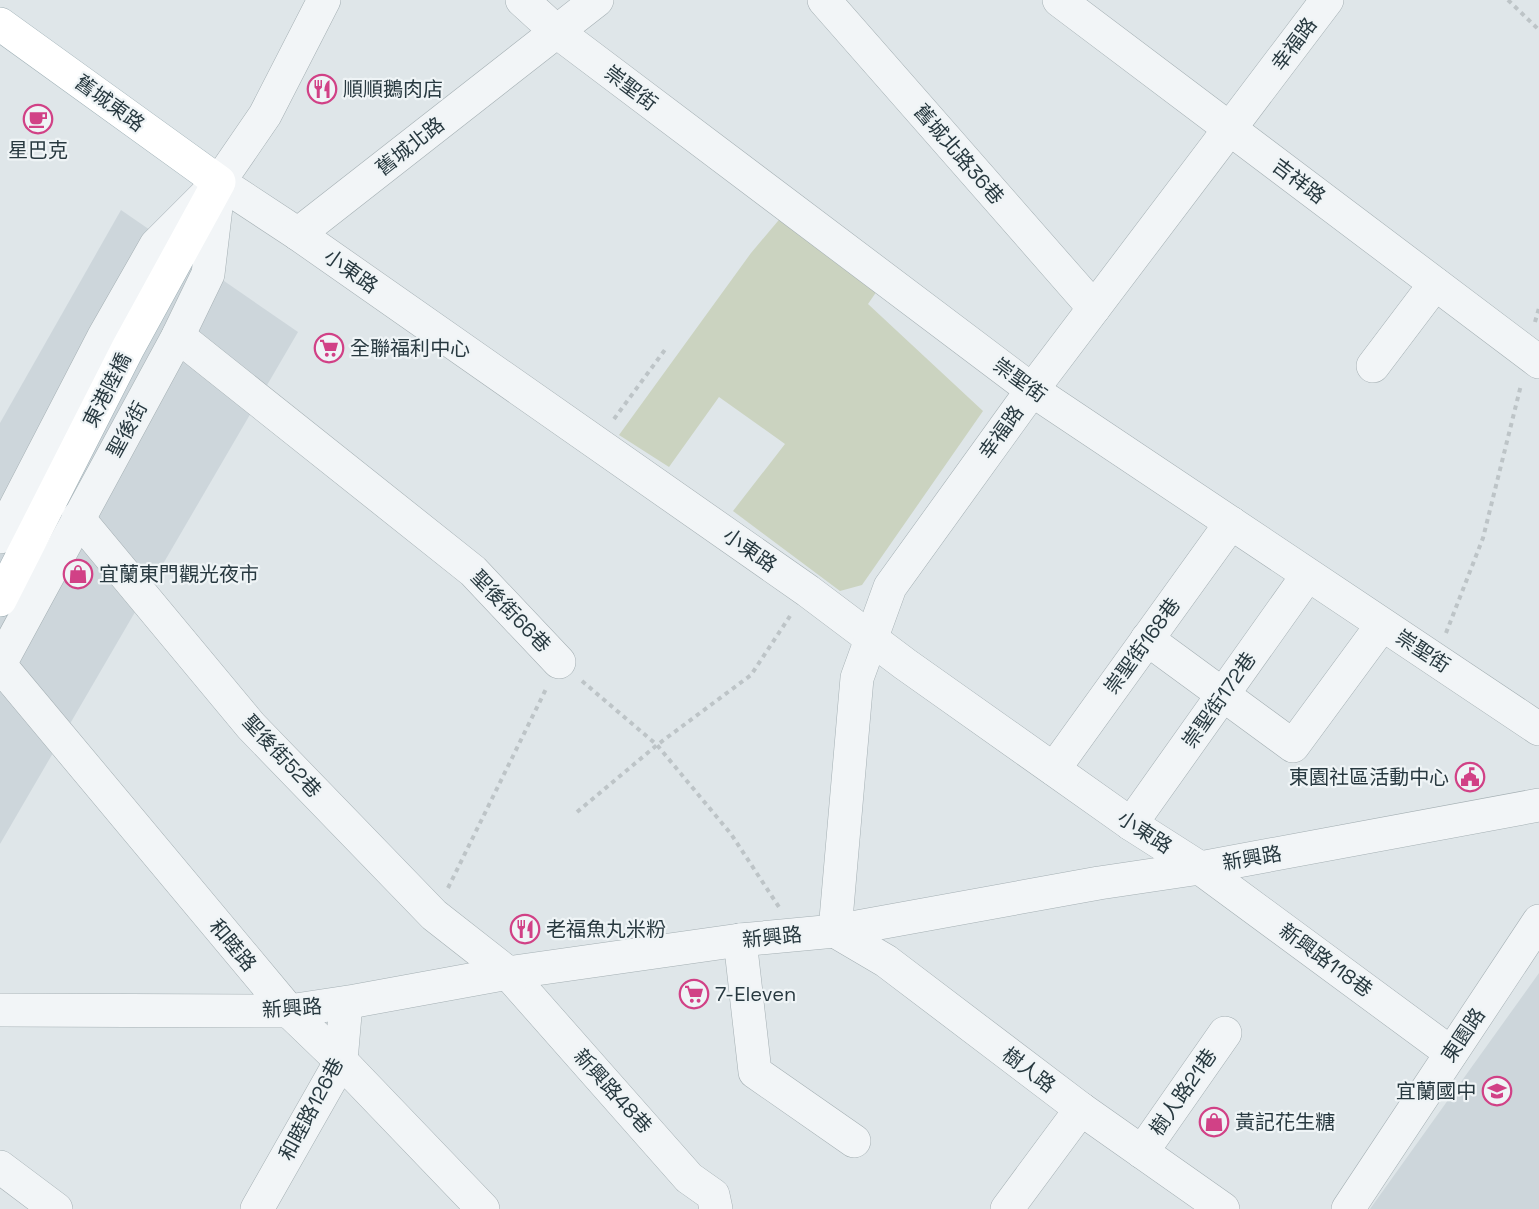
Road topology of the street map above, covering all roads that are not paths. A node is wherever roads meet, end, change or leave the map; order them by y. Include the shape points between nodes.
1 (324, 0) edge
2 (522, 0) edge
3 (597, 0) edge
4 (824, 0) edge
5 (1059, 0) edge
6 (1327, 0) edge
7 (0, 24) edge
8 (556, 31) junction
9 (1230, 128) junction
10 (219, 182) junction
11 (298, 234) junction
12 (1435, 284) junction
13 (1094, 308) junction
14 (178, 336) junction
15 (1534, 358) edge
16 (1373, 366) dead end
17 (1032, 390) junction
18 (78, 518) junction
19 (1231, 523) junction
20 (0, 537) edge
21 (1307, 576) junction
22 (0, 600) edge
23 (1382, 625) junction
24 (870, 638) junction
25 (1147, 639) junction
26 (560, 662) road end
27 (0, 665) edge
28 (1222, 695) junction
29 (1539, 729) edge
30 (1054, 769) junction
31 (1539, 805) edge
32 (1131, 824) junction
33 (1200, 868) junction
34 (1539, 921) edge
35 (835, 931) junction
36 (740, 940) junction
37 (508, 973) junction
38 (346, 1003) junction
39 (0, 1010) edge
40 (289, 1011) junction
41 (1225, 1033) dead end
42 (1451, 1053) junction
43 (341, 1061) junction
44 (1081, 1109) junction
45 (854, 1141) dead end
46 (1142, 1152) junction
47 (0, 1167) edge
48 (1189, 1199) edge
49 (56, 1209) edge
50 (257, 1209) edge
51 (483, 1209) edge
52 (716, 1209) edge
53 (1006, 1209) edge
54 (1223, 1209) edge
55 (1348, 1209) edge

1 - 10 street, 聖後街 via 265,115
2 - 8 street, 崇聖街
3 - 8 street, 舊城北路
4 - 13 street, 舊城北路36巷
5 - 9 street, 吉祥路
6 - 9 street, 幸福路
7 - 10 main road, 舊城東路
8 - 11 street, 舊城北路
8 - 17 street, 崇聖街
9 - 12 street, 吉祥路
9 - 13 street, 幸福路
10 - 11 street
10 - 14 street, 聖後街 via 208,274
10 - 20 street, 聖後街 via 156,245
10 - 22 main road, 東港陸橋 via 128,348
11 - 24 street, 小東路
12 - 15 street, 吉祥路
12 - 16 street
13 - 17 street, 幸福路
14 - 18 street, 聖後街
14 - 26 street, 聖後街66巷 via 473,571
17 - 19 street, 崇聖街
17 - 24 street, 幸福路 via 890,587
18 - 27 street, 聖後街
18 - 37 street, 聖後街52巷 via 251,726 434,915
19 - 21 street, 崇聖街
19 - 25 street, 崇聖街168巷
21 - 23 street, 崇聖街
21 - 28 street, 崇聖街172巷
23 - 28 street via 1293,746
23 - 29 street, 崇聖街
24 - 30 street, 小東路
24 - 35 street, 幸福路 via 857,678
25 - 28 street
25 - 30 street, 崇聖街168巷
27 - 40 street, 和睦路
28 - 32 street, 崇聖街172巷
30 - 32 street, 小東路
31 - 33 street, 新興路
32 - 33 street, 小東路
33 - 35 street, 新興路
33 - 42 street, 新興路118巷
34 - 42 street, 東園路
35 - 36 street, 新興路
35 - 44 street, 樹人路 via 886,961
36 - 37 street, 新興路
36 - 45 street via 754,1072
37 - 38 street, 新興路
37 - 52 street, 新興路48巷 via 689,1178 713,1195
38 - 40 street, 新興路
38 - 43 street, 和睦路126巷
39 - 40 street, 新興路
40 - 43 street, 和睦路
41 - 46 street, 樹人路21巷
42 - 55 street, 東園路
43 - 50 street, 和睦路126巷
43 - 51 street, 和睦路
44 - 46 street, 樹人路
44 - 53 street
46 - 48 street, 樹人路
47 - 49 street
48 - 54 street, 樹人路

